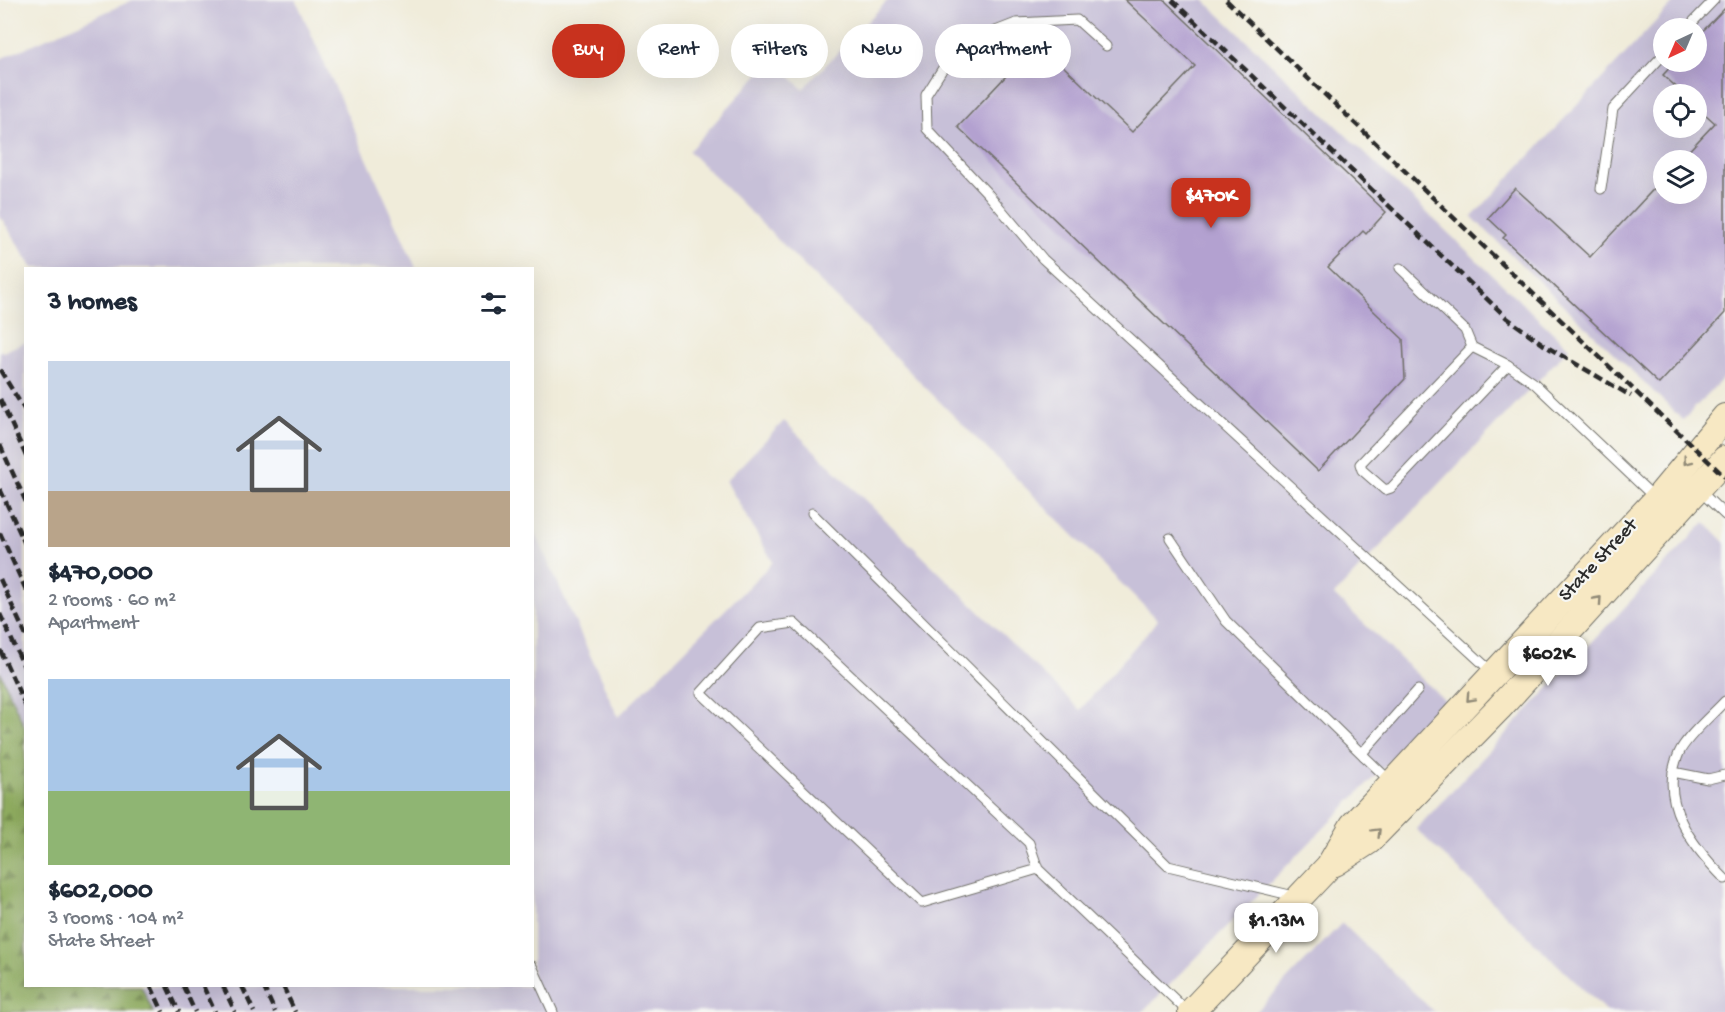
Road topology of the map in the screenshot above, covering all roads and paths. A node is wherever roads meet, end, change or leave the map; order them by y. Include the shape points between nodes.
1 (1714, 0) edge
2 (1697, 18) edge
3 (1106, 46) dead end
4 (1653, 66) edge
5 (1601, 189) dead end
6 (1400, 268) dead end
7 (1472, 346) junction
8 (1508, 365) junction
9 (1725, 417) edge
10 (1725, 459) edge
11 (1698, 489) junction
12 (1657, 500) junction
13 (812, 513) dead end
14 (1725, 515) edge
15 (1170, 538) dead end
16 (1494, 673) junction
17 (1418, 690) dead end
18 (1725, 701) edge
19 (1364, 756) junction
20 (1674, 772) junction
21 (1725, 775) edge
22 (1392, 783) junction
23 (1329, 866) junction
24 (1038, 869) junction
25 (1725, 879) edge
26 (1300, 897) junction
27 (534, 970) edge
28 (553, 1012) edge
29 (1190, 1012) edge

1 - 2 lane
3 - 16 lane via 1077,20 1016,23 957,46 926,95 927,129 1043,259
4 - 5 lane via 1613,109
6 - 7 lane via 1465,330
7 - 8 lane
7 - 8 lane via 1360,464 1384,490 1391,488
8 - 12 lane via 1534,383
9 -> 12 street, State Street
10 - 11 street, State Street
11 - 14 lane
23 -> 11 street, State Street via 1369,840 1500,708
12 - 16 street, State Street
13 - 26 lane via 1168,866
15 - 19 lane via 1226,621
16 -> 22 street, State Street
17 - 19 lane via 1366,746
18 - 20 lane via 1679,751
19 - 22 lane
20 - 21 lane via 1708,779
20 - 25 lane via 1673,807 1700,854
22 - 23 street, State Street via 1353,825
23 - 26 street, State Street
24 - 24 lane via 1029,843 794,623 760,628 701,693 922,903
24 - 29 lane
26 - 29 street, State Street
27 - 28 lane

